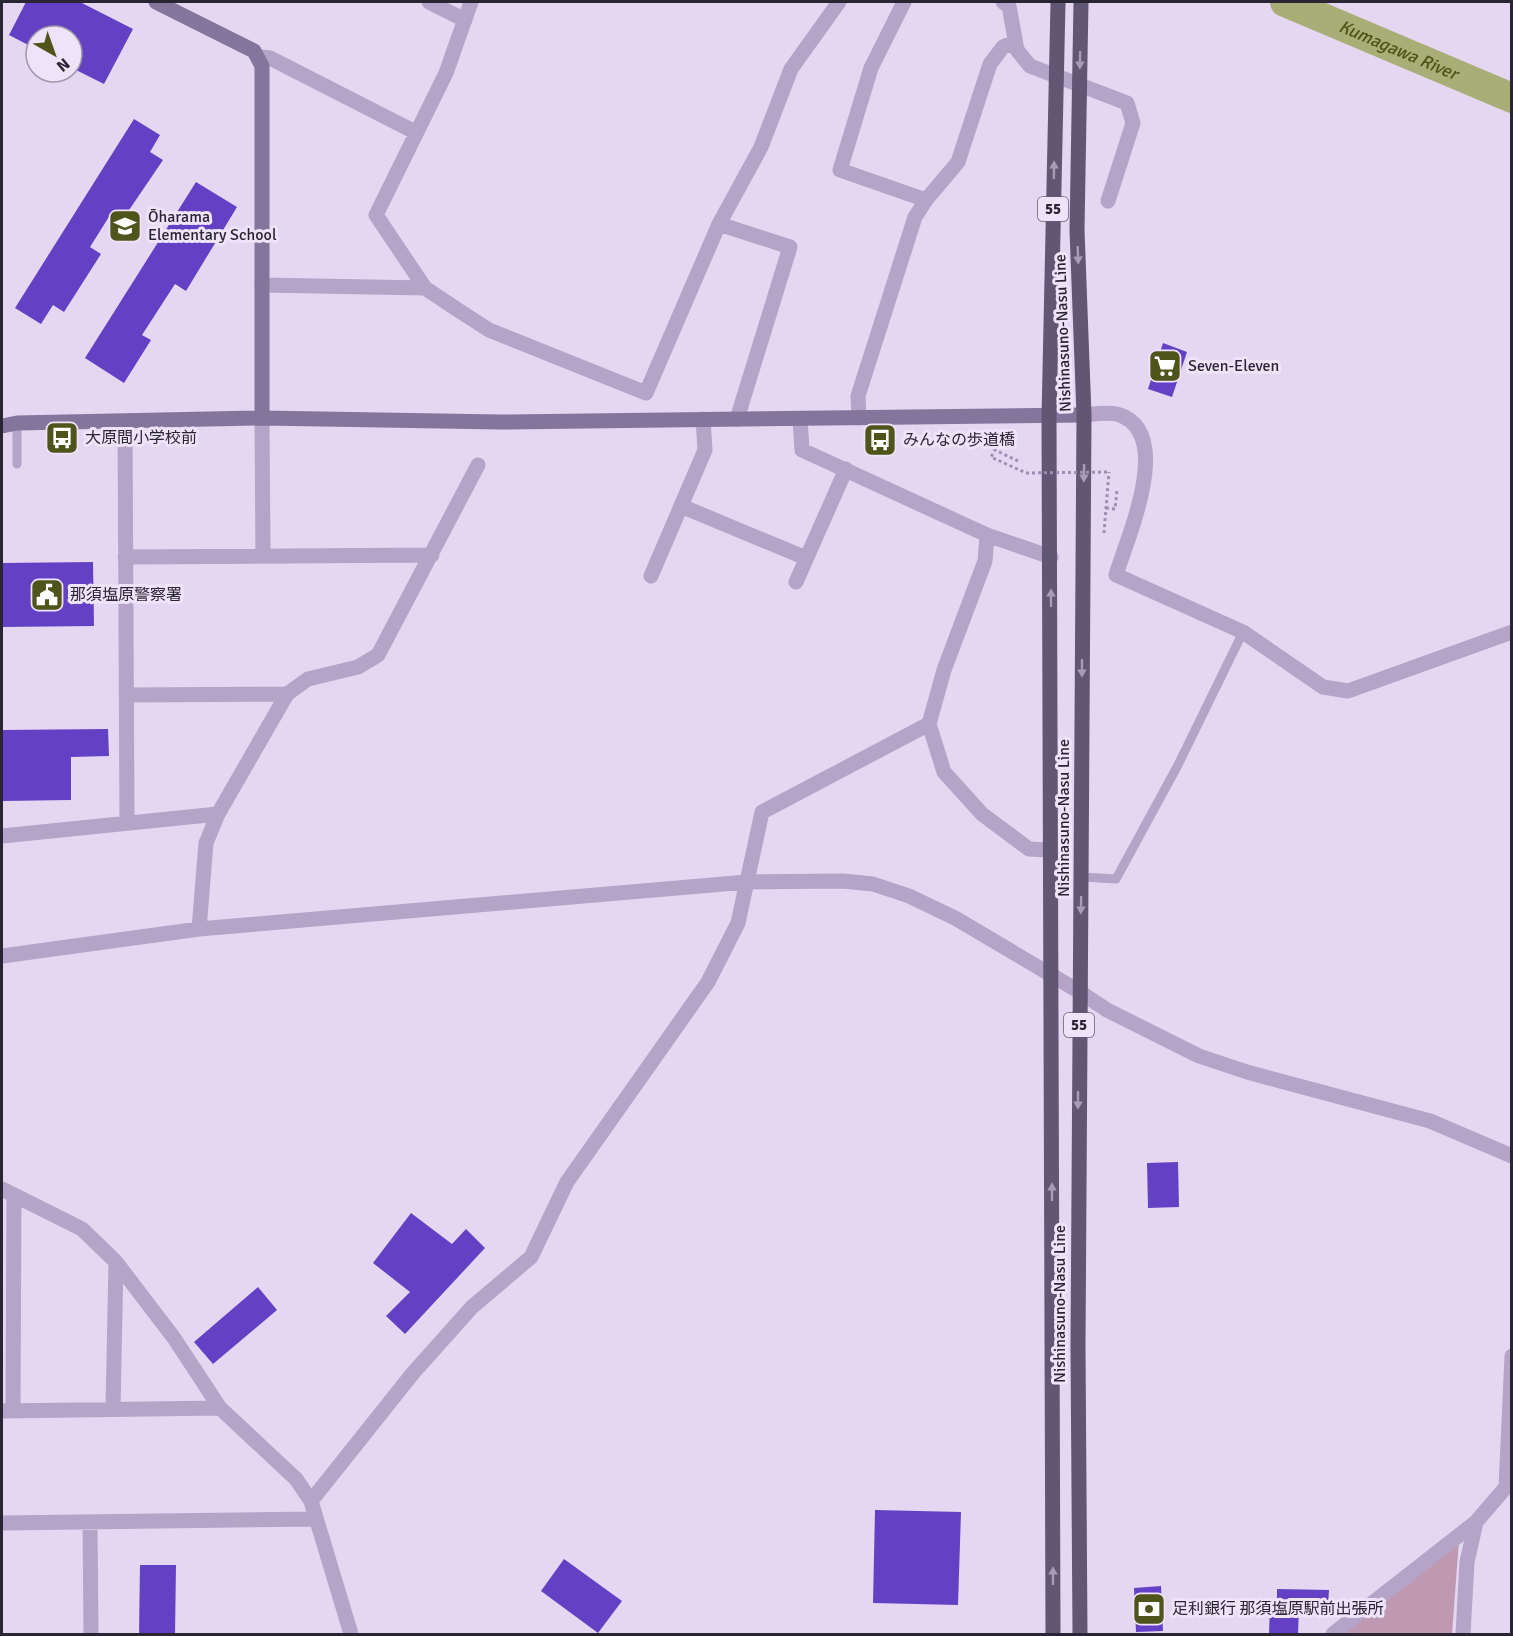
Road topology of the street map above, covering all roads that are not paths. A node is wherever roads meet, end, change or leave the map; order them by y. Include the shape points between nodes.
1 (156, 2) edge
2 (429, 2) edge
3 (471, 2) edge
4 (839, 2) edge
5 (904, 2) edge
6 (1003, 2) edge
7 (1058, 2) edge
8 (1081, 2) edge
9 (465, 20) junction
10 (1015, 42) junction
11 (260, 57) junction
12 (1056, 75) junction
13 (1079, 86) junction
14 (415, 132) junction
15 (926, 200) junction
16 (1108, 201) dead end
17 (719, 224) junction
18 (262, 285) junction
19 (425, 288) junction
20 (1084, 415) junction
21 (1049, 417) junction
22 (2, 418) edge
23 (262, 418) junction
24 (859, 418) junction
25 (703, 419) junction
26 (737, 419) junction
27 (800, 419) junction
28 (125, 422) junction
29 (9, 425) edge
30 (17, 464) dead end
31 (478, 465) dead end
32 (846, 469) junction
33 (681, 506) junction
34 (987, 535) junction
35 (432, 555) junction
36 (263, 556) junction
37 (125, 557) junction
38 (1051, 557) junction
39 (806, 558) junction
40 (651, 576) dead end
41 (796, 582) dead end
42 (1243, 632) junction
43 (1512, 632) edge
44 (287, 694) junction
45 (128, 695) junction
46 (929, 724) junction
47 (218, 814) junction
48 (127, 823) junction
49 (2, 836) edge
50 (1050, 850) junction
51 (1082, 878) junction
52 (747, 882) junction
53 (199, 929) junction
54 (2, 956) edge
55 (1049, 974) junction
56 (1080, 992) junction
57 (1512, 1156) edge
58 (8, 1192) edge
59 (116, 1262) junction
60 (1512, 1356) edge
61 (220, 1408) junction
62 (113, 1409) junction
63 (7, 1411) edge
64 (311, 1501) junction
65 (314, 1519) junction
66 (90, 1522) junction
67 (1476, 1522) junction
68 (2, 1523) edge
69 (91, 1635) edge
70 (351, 1635) edge
71 (1053, 1635) edge
72 (1080, 1635) edge
73 (1333, 1635) edge
74 (1463, 1635) edge

1 - 11 street
2 - 9 street
3 - 9 street
4 - 17 street via 791,69 761,147
5 - 15 street via 871,68 840,170
6 - 10 street via 1009,6
7 - 12 main road, Nishinasuno-Nasu Line / 55
8 -> 13 main road, Nishinasuno-Nasu Line / 55
9 - 14 street via 446,73
10 - 12 street via 1021,58 1030,66
10 - 15 street via 1002,47 990,64 957,162
11 - 14 street via 270,58
11 - 18 street
12 - 13 street
21 -> 12 main road, Nishinasuno-Nasu Line / 55
13 - 16 street via 1127,103 1133,123
13 -> 20 main road, Nishinasuno-Nasu Line / 55 via 1077,230
14 - 19 street via 376,215
15 - 24 street via 915,217 858,396
17 - 19 street via 646,393 489,330
17 - 26 street via 790,247
18 - 19 street
18 - 23 street
20 - 21 street
20 - 42 street via 1110,413 1126,418 1140,434 1146,452 1145,482 1116,575
20 -> 51 main road, Nishinasuno-Nasu Line / 55
21 - 24 street
21 - 38 main road, Nishinasuno-Nasu Line / 55
22 - 29 street
23 - 25 street via 500,422
23 - 28 street
23 - 36 street
24 - 27 street
25 - 26 street
25 - 33 street via 705,450
26 - 27 street
27 - 32 street via 802,450
28 - 29 street
28 - 37 street
29 - 30 lane
31 - 35 street
32 - 34 street
32 - 39 street
33 - 39 street
33 - 40 street
34 - 38 street
34 - 46 street via 985,561 944,670
35 - 36 street
35 - 44 street via 378,655 358,667 308,679
36 - 37 street
37 - 45 street
50 -> 38 main road, Nishinasuno-Nasu Line / 55
39 - 41 street
42 - 43 street via 1323,687 1347,691
42 - 51 lane via 1178,765 1116,879
44 - 45 street
44 - 47 street
45 - 48 street
46 - 50 street via 944,772 982,814 1029,849
46 - 52 street via 762,813
47 - 48 street
47 - 53 street via 207,843
48 - 49 street
50 - 55 main road, Nishinasuno-Nasu Line / 55
51 -> 56 main road, Nishinasuno-Nasu Line / 55
52 - 53 street
52 - 55 street via 873,884 955,918
52 - 64 street via 738,923 708,982 567,1182 531,1257 465,1315 413,1373
53 - 54 street
55 - 56 street
71 -> 55 main road, Nishinasuno-Nasu Line / 55
56 - 57 street via 1107,1010 1199,1056 1430,1122
56 -> 72 main road, Nishinasuno-Nasu Line / 55
58 - 59 street via 82,1229
58 - 63 street
59 - 61 street via 174,1338
59 - 62 street
60 - 67 street via 1506,1487
61 - 62 street
61 - 64 street via 296,1479
62 - 63 street
64 - 65 street
65 - 66 street
65 - 70 street
66 - 68 street
66 - 69 street
67 - 73 street
67 - 74 street via 1467,1562

